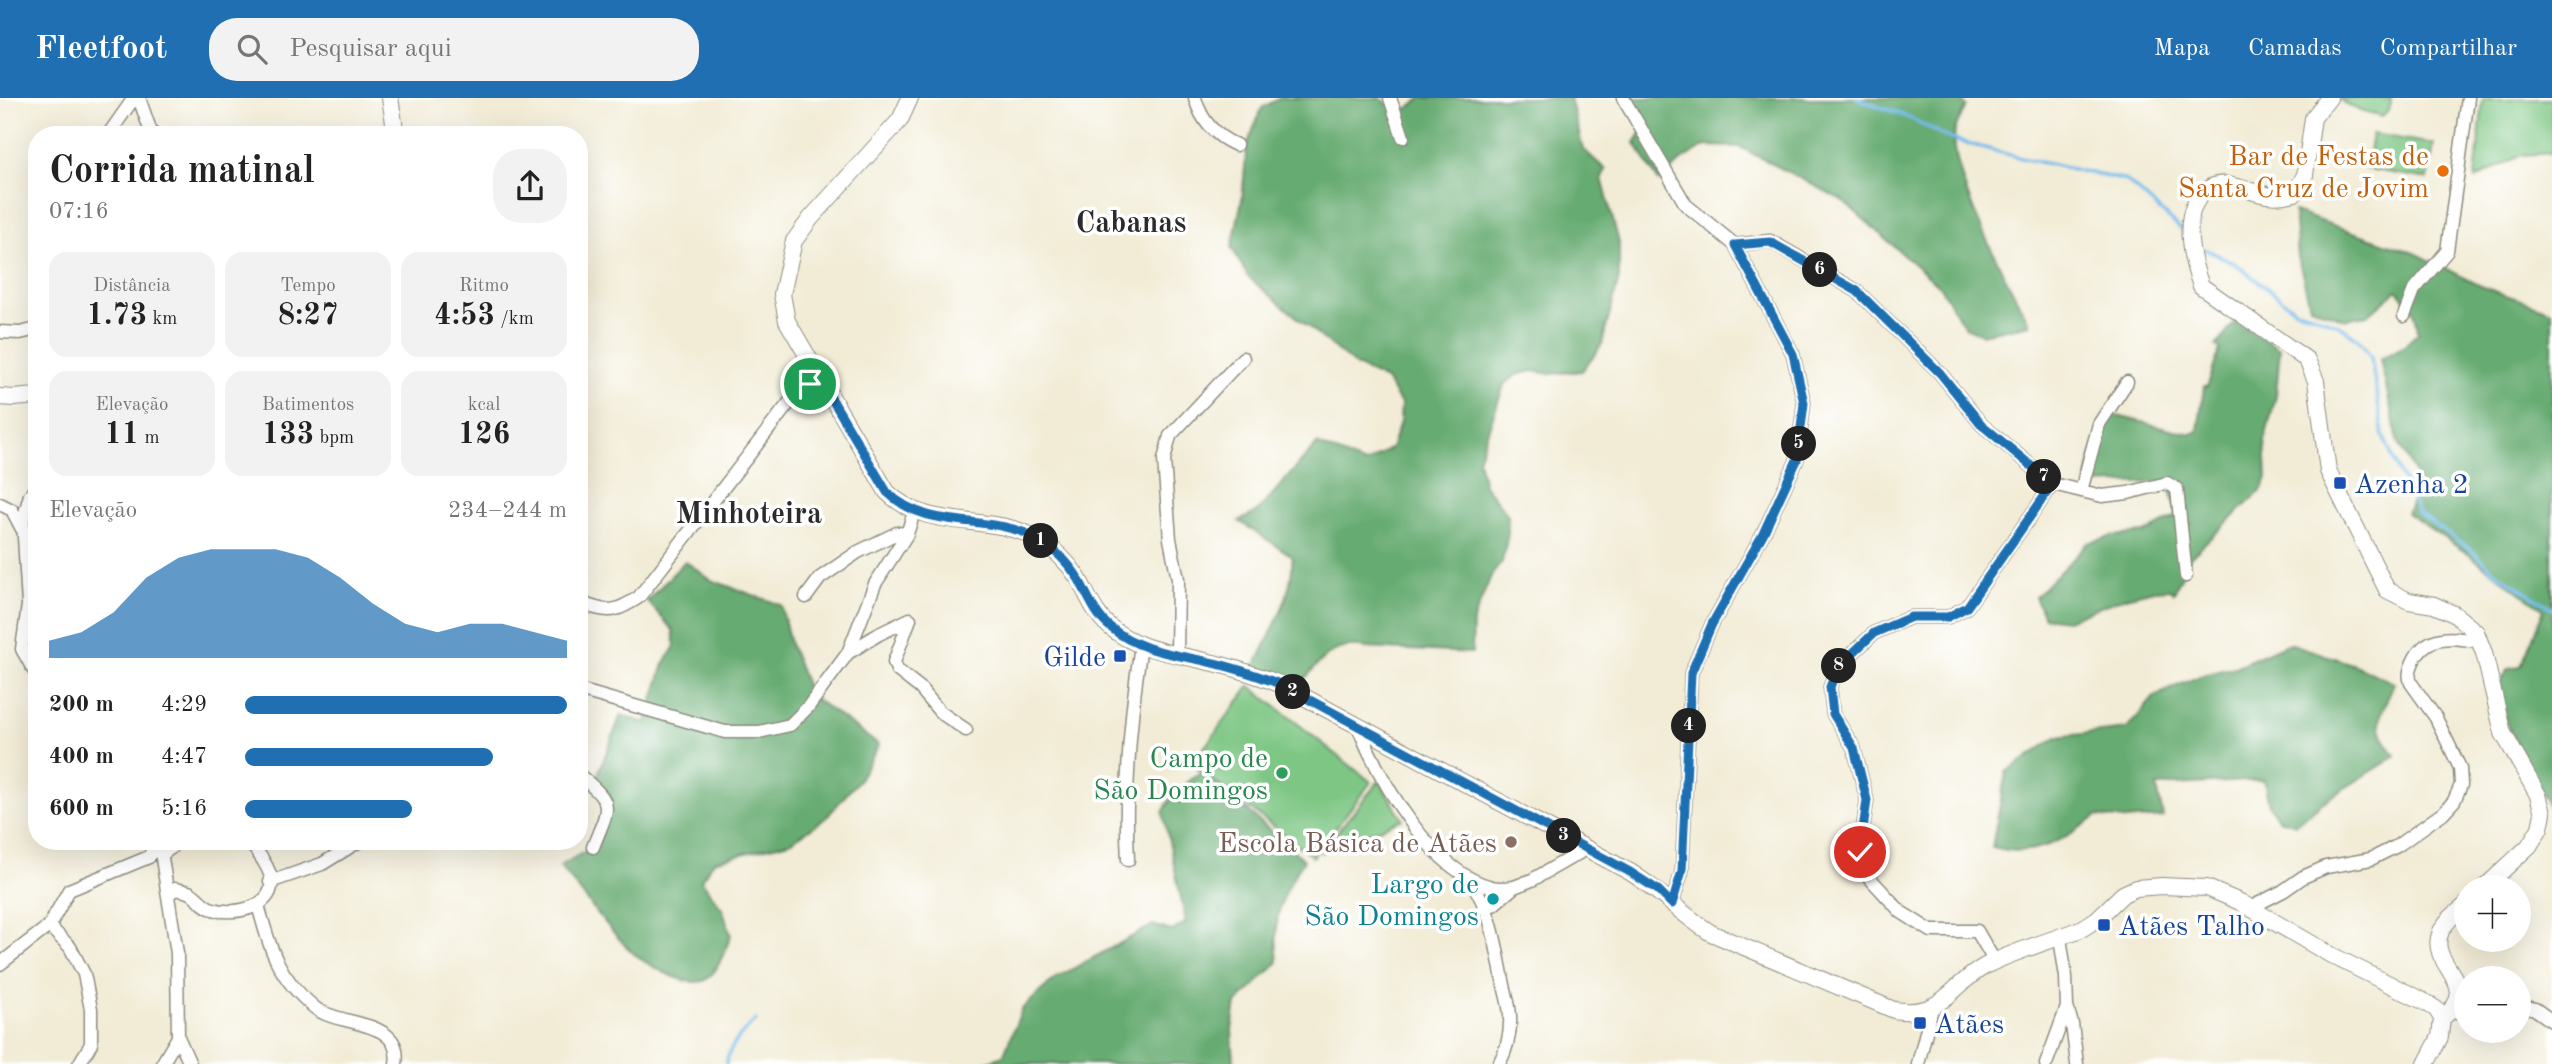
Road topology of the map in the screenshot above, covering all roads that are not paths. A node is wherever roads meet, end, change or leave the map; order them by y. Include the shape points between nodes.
1 (137, 98) edge
2 (390, 98) edge
3 (910, 98) edge
4 (1195, 98) edge
5 (1390, 98) edge
6 (1623, 98) edge
7 (2329, 98) edge
8 (2468, 98) edge
9 (115, 126) edge
10 (148, 126) edge
11 (395, 126) edge
12 (1403, 137) dead end
13 (1236, 145) dead end
14 (1735, 245) junction
15 (2404, 316) dead end
16 (28, 331) edge
17 (0, 332) edge
18 (1243, 358) dead end
19 (820, 379) junction
20 (2127, 383) dead end
21 (0, 397) edge
22 (28, 397) edge
23 (2053, 484) junction
24 (2081, 491) junction
25 (28, 502) edge
26 (0, 504) edge
27 (914, 512) junction
28 (24, 533) junction
29 (907, 534) junction
30 (2186, 576) dead end
31 (806, 597) dead end
32 (28, 605) edge
33 (28, 605) edge
34 (588, 606) edge
35 (2481, 642) junction
36 (1141, 645) junction
37 (848, 653) junction
38 (1177, 655) junction
39 (28, 660) edge
40 (588, 693) edge
41 (1359, 729) junction
42 (966, 730) dead end
43 (588, 783) edge
44 (1583, 846) junction
45 (593, 847) dead end
46 (154, 850) edge
47 (156, 850) edge
48 (254, 850) edge
49 (345, 850) edge
50 (1128, 860) dead end
51 (2498, 875) edge
52 (270, 882) junction
53 (168, 895) junction
54 (1490, 899) junction
55 (1672, 904) junction
56 (258, 905) junction
57 (2250, 908) junction
58 (2454, 916) edge
59 (49, 926) junction
60 (2060, 938) junction
61 (1995, 962) junction
62 (0, 964) edge
63 (2067, 1007) junction
64 (1931, 1008) junction
65 (2531, 1008) edge
66 (2453, 1015) edge
67 (2552, 1021) edge
68 (178, 1037) junction
69 (1923, 1042) junction
70 (79, 1064) edge
71 (162, 1064) edge
72 (190, 1064) edge
73 (396, 1064) edge
74 (1499, 1064) edge
75 (1912, 1064) edge
76 (1918, 1064) edge
77 (2046, 1064) edge
78 (2077, 1064) edge
79 (2426, 1064) edge

1 - 9 street
1 - 10 street
2 - 11 street
3 - 19 street via 900,120 794,242 782,294 787,321
4 - 13 street via 1214,132
5 - 12 street
6 - 14 street via 1686,205
7 - 35 street via 2313,118 2305,175 2295,193 2266,197 2224,184 2211,186 2199,196 2191,215 2196,275 2201,286 2307,360 2316,381 2328,471 2387,590 2454,614 2470,625
8 - 15 street via 2447,251 2414,290
14 - 23 street via 1770,242 1857,291 1940,373 1982,425
14 - 55 street via 1793,354 1804,403 1797,460 1691,673 1682,871
16 - 17 street
18 - 38 street via 1170,436 1164,460 1178,579
19 - 27 street via 887,492
19 - 34 street via 799,390 639,597 623,607 602,611
20 - 24 street via 2099,424
21 - 22 street
23 - 24 street
23 - 61 street via 1967,607 1948,617 1911,617 1874,633 1838,667 1830,687 1833,714 1854,748 1867,800 1860,852 1866,874 1901,912 1931,931 1977,931
24 - 30 street via 2115,494 2167,483 2177,489
25 - 28 street
26 - 28 street via 12,510
27 - 29 street
27 - 36 street via 1001,525 1038,539 1064,560 1109,626
28 - 33 street
29 - 31 street via 897,533 858,552 820,578
29 - 37 street via 875,584
32 - 39 street via 22,649
35 - 51 street via 2503,733 2538,795 2543,813 2529,846
35 - 57 street via 2450,637 2436,640 2416,656 2409,674 2460,768 2461,785 2450,806 2387,852 2326,867
36 - 38 street
36 - 50 street via 1128,756
37 - 40 street via 790,724 759,732 725,732
37 - 42 street via 910,619 894,662 897,670
38 - 41 street via 1270,680
41 - 44 street
41 - 54 street via 1371,756 1430,848
43 - 45 street via 606,799 608,808
44 - 54 street via 1571,858
44 - 55 street via 1647,882
46 - 59 street via 149,857 69,890
47 - 53 street
48 - 52 street
49 - 52 street via 322,864
52 - 56 street
53 - 56 street via 175,889 191,893 208,908 226,912 243,912
53 - 68 street via 177,953
54 - 74 street via 1510,1017 1508,1047
55 - 64 street via 1711,933 1894,1010 1911,1013
56 - 73 street via 282,973 316,1009 389,1037 395,1044
57 - 60 street via 2207,888 2144,886 2127,891 2090,924
57 - 66 street via 2331,955
58 - 66 street via 2438,939 2439,951 2458,985
59 - 62 street
59 - 70 street via 71,947 84,974 91,1044
60 - 61 street
60 - 63 street
61 - 64 street
63 - 77 street
63 - 78 street
64 - 69 street
65 - 67 street
66 - 79 street
68 - 71 street
68 - 72 street
69 - 75 street
69 - 76 street

